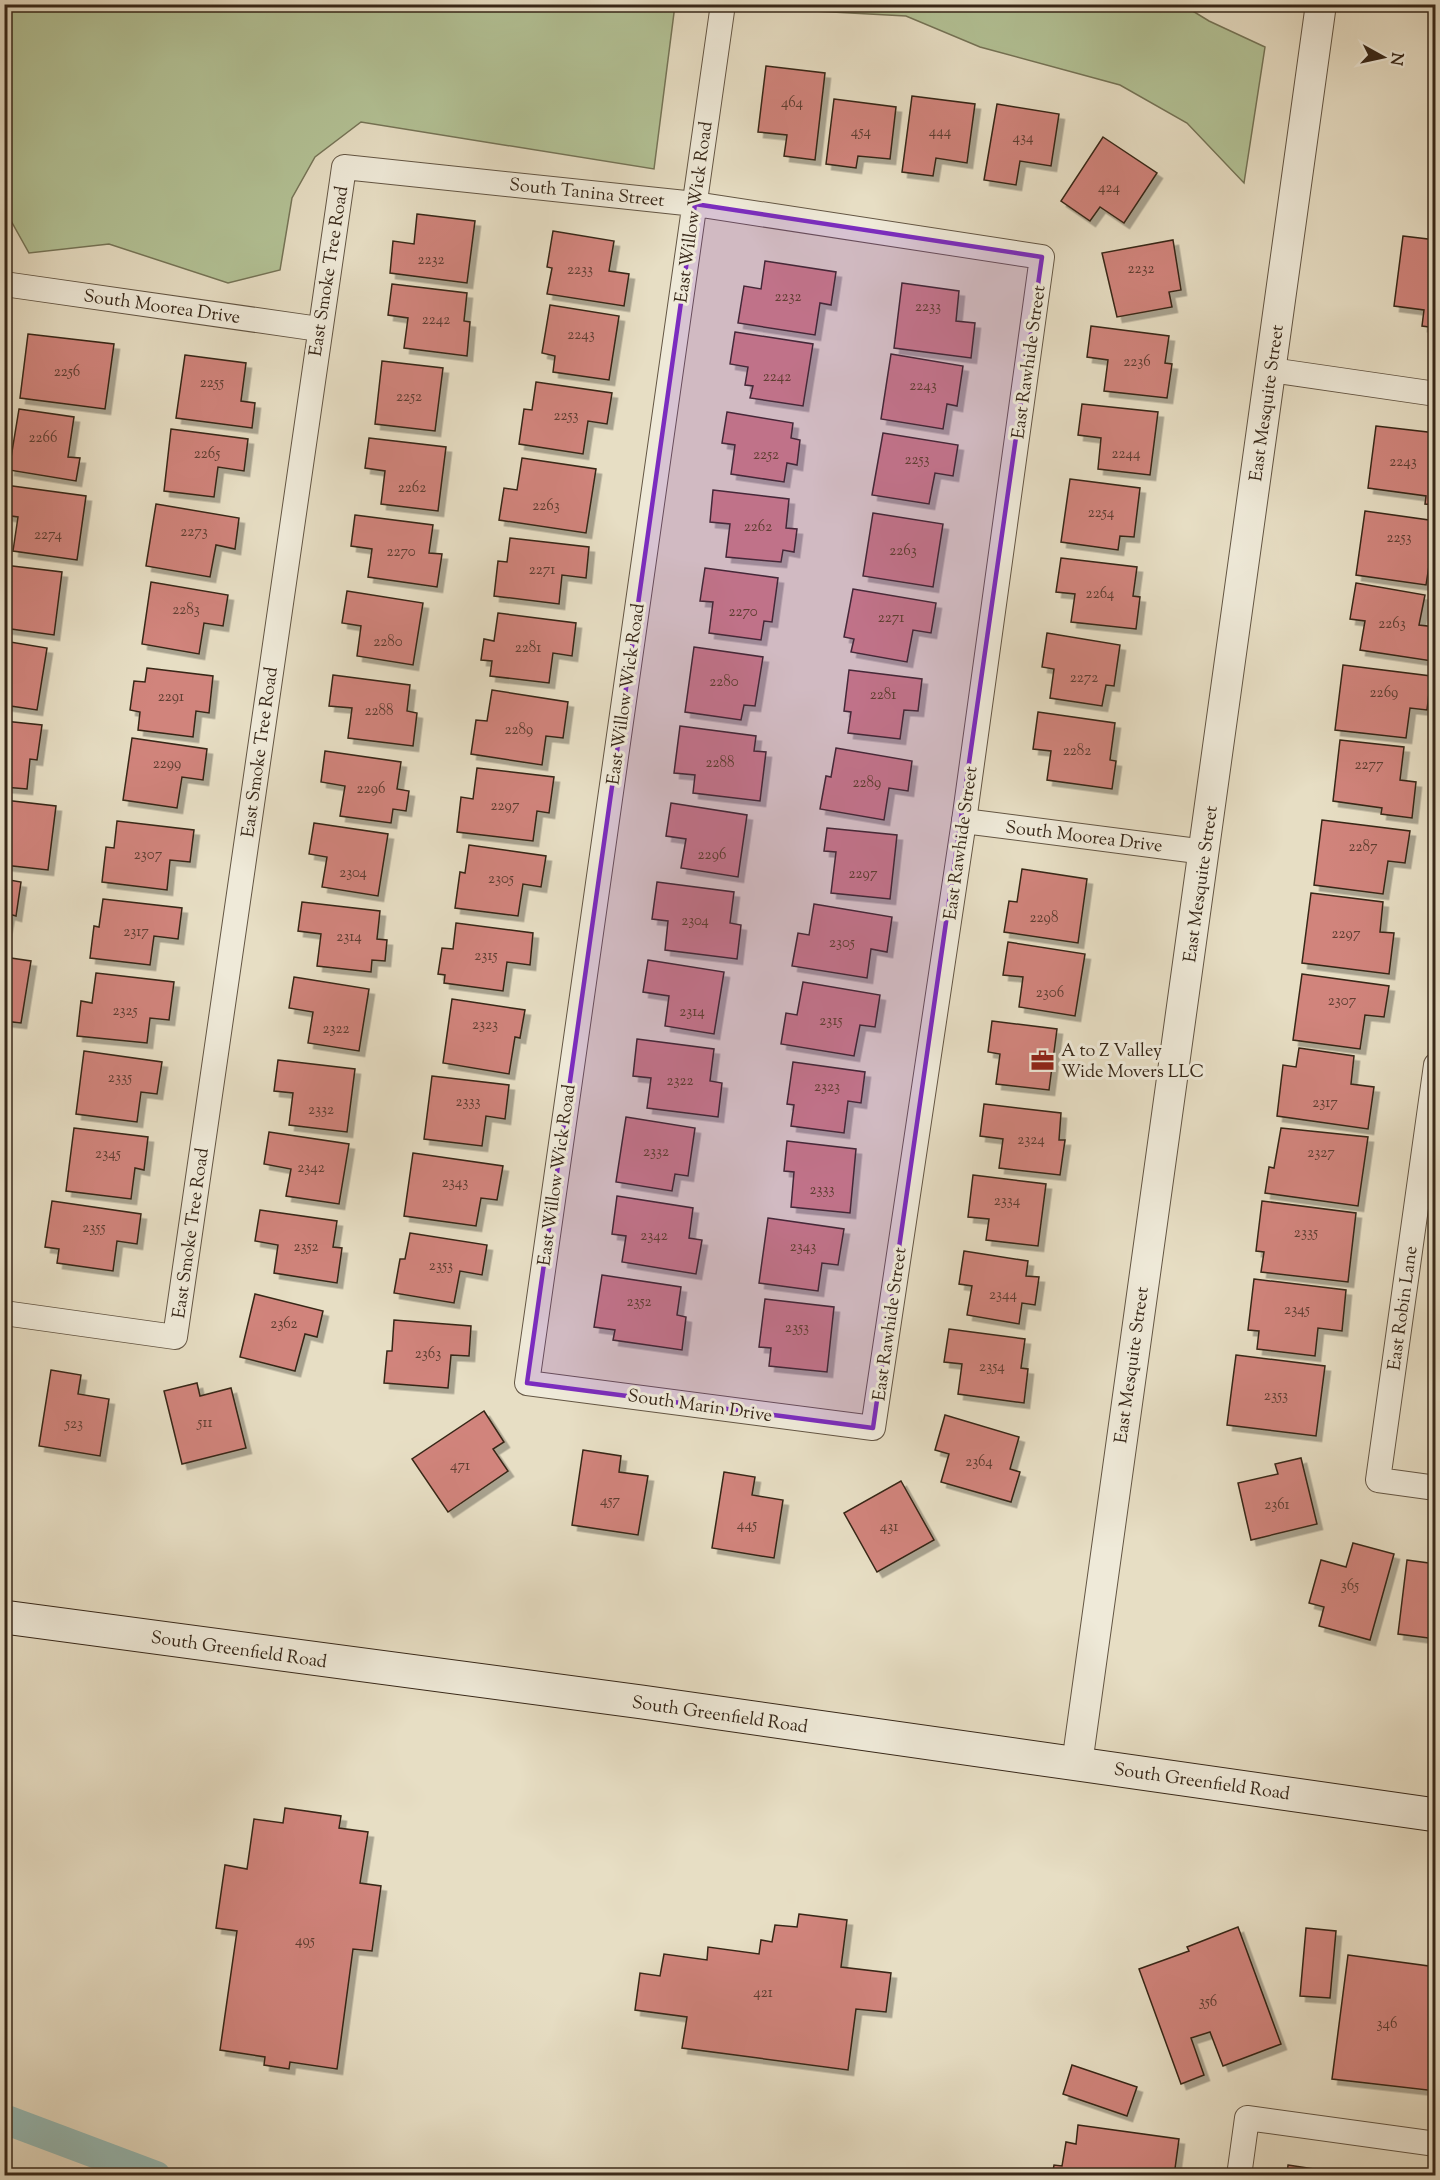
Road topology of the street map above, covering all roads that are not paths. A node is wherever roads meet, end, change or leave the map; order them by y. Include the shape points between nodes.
1 (723, 4) edge
2 (1321, 4) edge
3 (344, 167) joint
4 (695, 204) junction
5 (1042, 257) joint
6 (4, 284) edge
7 (319, 329) junction
8 (1271, 370) junction
9 (1436, 394) edge
10 (964, 821) junction
11 (1205, 852) junction
12 (1436, 1065) edge
13 (4, 1313) edge
14 (527, 1383) joint
15 (873, 1428) joint
16 (1436, 1488) edge
17 (4, 1617) edge
18 (1077, 1764) junction
19 (1436, 1815) edge
20 (1436, 2144) edge
21 (1239, 2175) edge

1 - 4 street, East Willow Wick Road
2 - 8 street, East Mesquite Street
3 - 4 street, South Tanina Street
3 - 7 street, East Smoke Tree Road
4 - 5 street, South Tanina Street
4 - 14 street, East Willow Wick Road
5 - 10 street, East Rawhide Street
6 - 7 street, South Moorea Drive
7 - 13 street, East Smoke Tree Road via 176,1337
8 - 9 street
8 - 11 street, East Mesquite Street
10 - 11 street, South Moorea Drive
10 - 15 street, East Rawhide Street
11 - 18 street, East Mesquite Street
12 - 16 street, East Robin Lane via 1378,1480
14 - 15 street, South Marin Drive
17 - 18 main road, South Greenfield Road
18 - 19 main road, South Greenfield Road
20 - 21 street via 1247,2118

